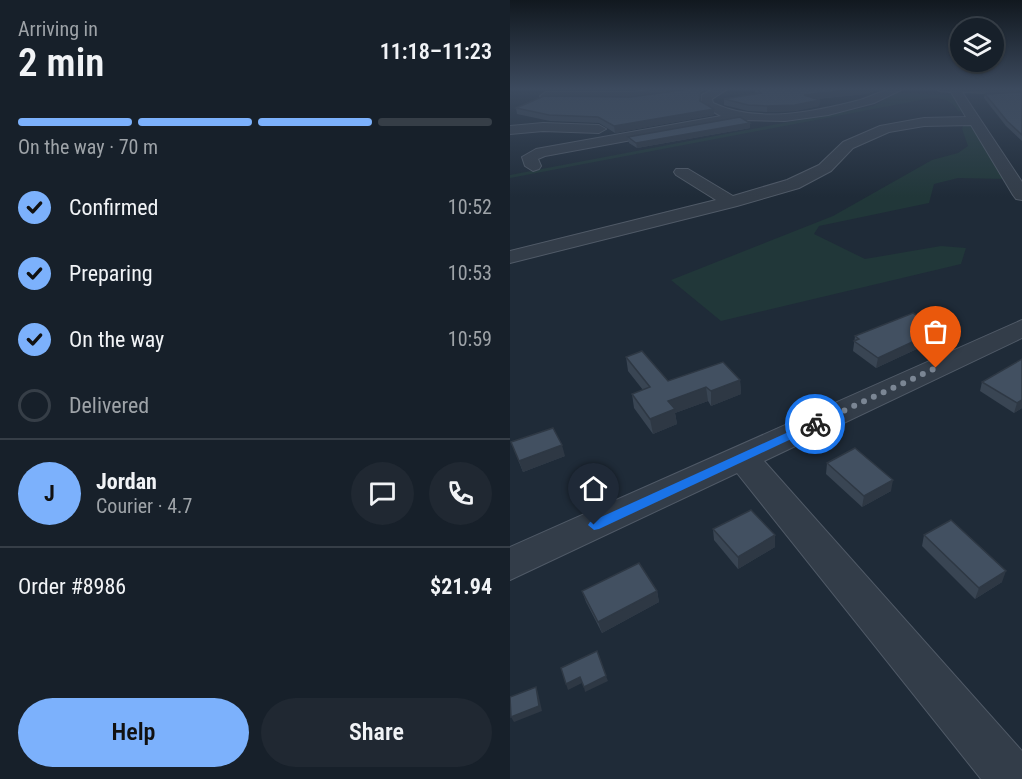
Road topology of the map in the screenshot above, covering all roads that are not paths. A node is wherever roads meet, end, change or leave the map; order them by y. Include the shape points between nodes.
1 (658, 124) edge
2 (662, 124) edge
3 (914, 124) edge
4 (976, 124) edge
5 (510, 130) edge
6 (533, 166) dead end
7 (682, 172) dead end
8 (1022, 195) edge
9 (731, 202) junction
10 (510, 257) edge
11 (1022, 328) edge
12 (742, 457) junction
13 (510, 564) edge
14 (1013, 779) edge

1 - 5 street
2 - 6 street via 541,152 530,158
3 - 9 street via 872,134 848,145 812,176
4 - 8 street
7 - 9 street
9 - 10 street
11 - 12 street
12 - 13 street
12 - 14 street

